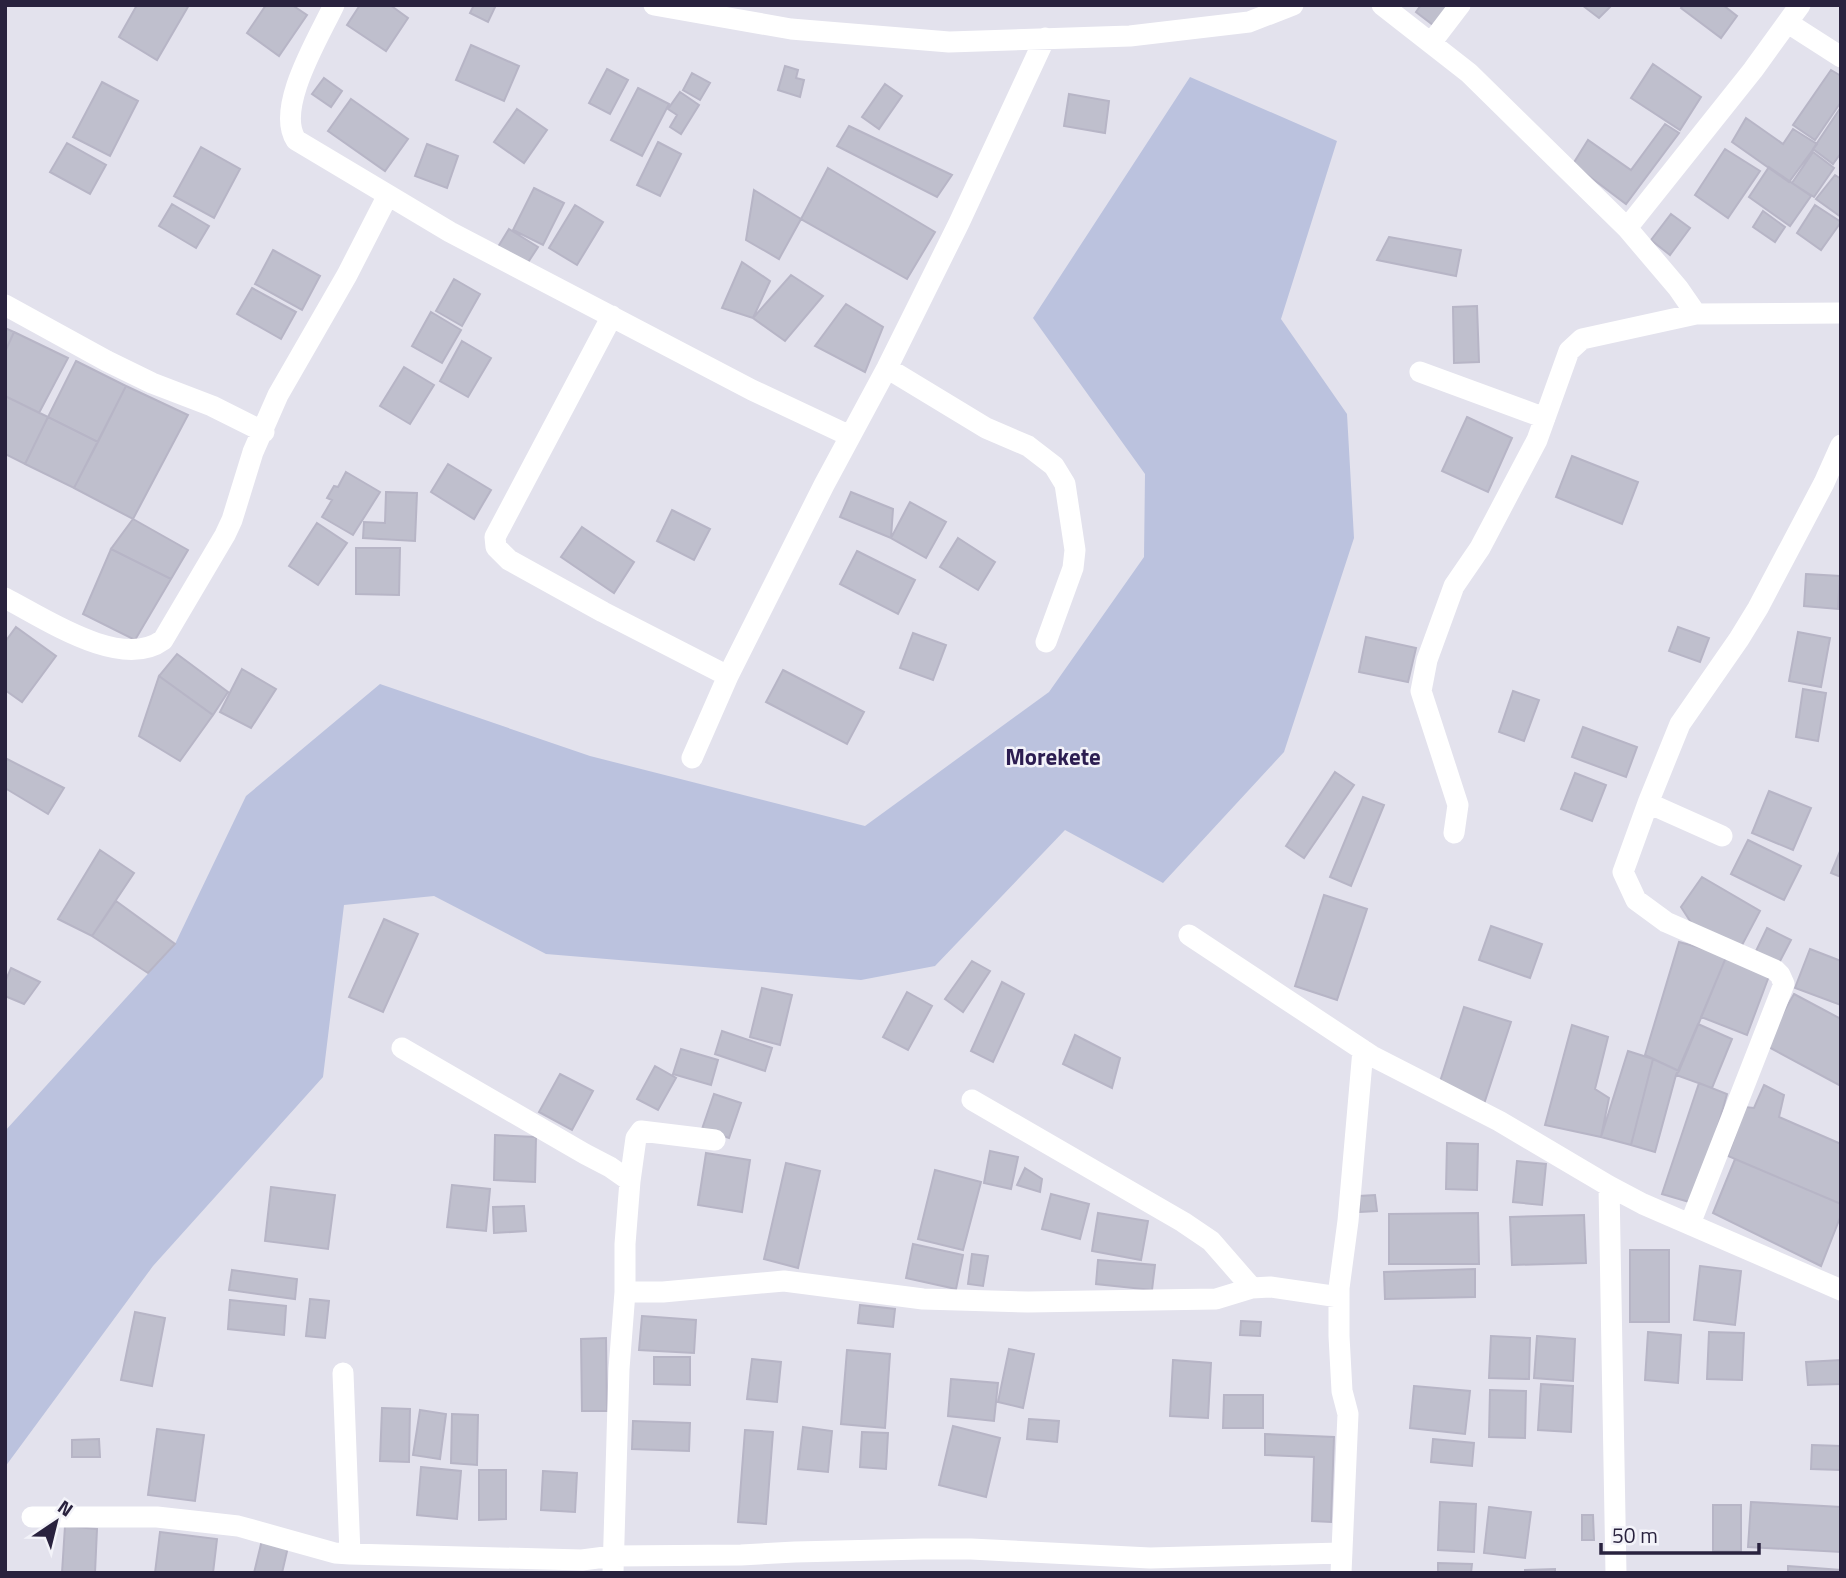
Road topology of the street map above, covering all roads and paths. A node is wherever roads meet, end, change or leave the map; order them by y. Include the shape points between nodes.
1 (334, 5) edge
2 (654, 5) edge
3 (1293, 5) edge
4 (1382, 5) edge
5 (1460, 5) edge
6 (1794, 14) edge
7 (1045, 38) junction
8 (1431, 43) junction
9 (1841, 57) edge
10 (388, 194) junction
11 (1627, 228) junction
12 (5, 305) edge
13 (1841, 313) edge
14 (1696, 314) junction
15 (612, 316) junction
16 (887, 368) junction
17 (1420, 372) dead end
18 (1545, 418) junction
19 (264, 432) junction
20 (850, 436) junction
21 (1841, 445) edge
22 (5, 598) edge
23 (1046, 642) dead end
24 (728, 676) junction
25 (692, 758) dead end
26 (1648, 803) junction
27 (1454, 834) dead end
28 (1723, 836) dead end
29 (1189, 936) dead end
30 (402, 1048) dead end
31 (1363, 1050) junction
32 (972, 1100) dead end
33 (715, 1140) dead end
34 (630, 1181) junction
35 (1609, 1186) junction
36 (1690, 1224) junction
37 (1252, 1288) junction
38 (1841, 1290) edge
39 (625, 1292) junction
40 (1339, 1297) junction
41 (343, 1373) dead end
42 (32, 1517) dead end
43 (350, 1554) junction
44 (1342, 1563) edge
45 (613, 1564) edge
46 (1616, 1573) edge

1 - 10 street via 296,85 292,134
2 - 7 street via 791,29 949,42
3 - 7 street via 1249,22 1130,36
4 - 8 street
5 - 8 street
6 - 9 street
6 - 11 street
7 - 16 street
8 - 11 street via 1469,73
10 - 15 street via 450,232
10 - 19 street via 278,395
11 - 14 street
12 - 19 street via 107,361
13 - 14 street
14 - 18 street via 1582,340 1569,351
15 - 20 street
15 - 24 street via 495,537 496,547 509,560
16 - 20 street
16 - 23 street via 986,428 1028,446 1054,466 1065,484 1075,550 1073,568
17 - 18 street
18 - 27 street via 1480,548 1454,586 1427,660 1421,691 1458,805
19 - 22 street via 225,535 171,628 154,647 110,648
20 - 24 street
21 - 26 street via 1758,608 1680,724
24 - 25 street
26 - 28 street
26 - 36 street via 1623,872 1636,900 1666,922 1775,970 1784,984
29 - 31 street
30 - 34 street
31 - 35 street via 1499,1121
31 - 40 street
32 - 37 street via 1183,1222 1211,1241
33 - 34 street via 641,1131
34 - 39 street
35 - 36 street
35 - 46 street
36 - 38 street
37 - 39 street via 1216,1299 1028,1302 923,1299 784,1280
37 - 40 street
39 - 45 street
40 - 44 street via 1342,1391 1348,1413
41 - 43 street
42 - 43 street via 157,1517 238,1526
43 - 45 street
44 - 45 street via 971,1549 795,1552

